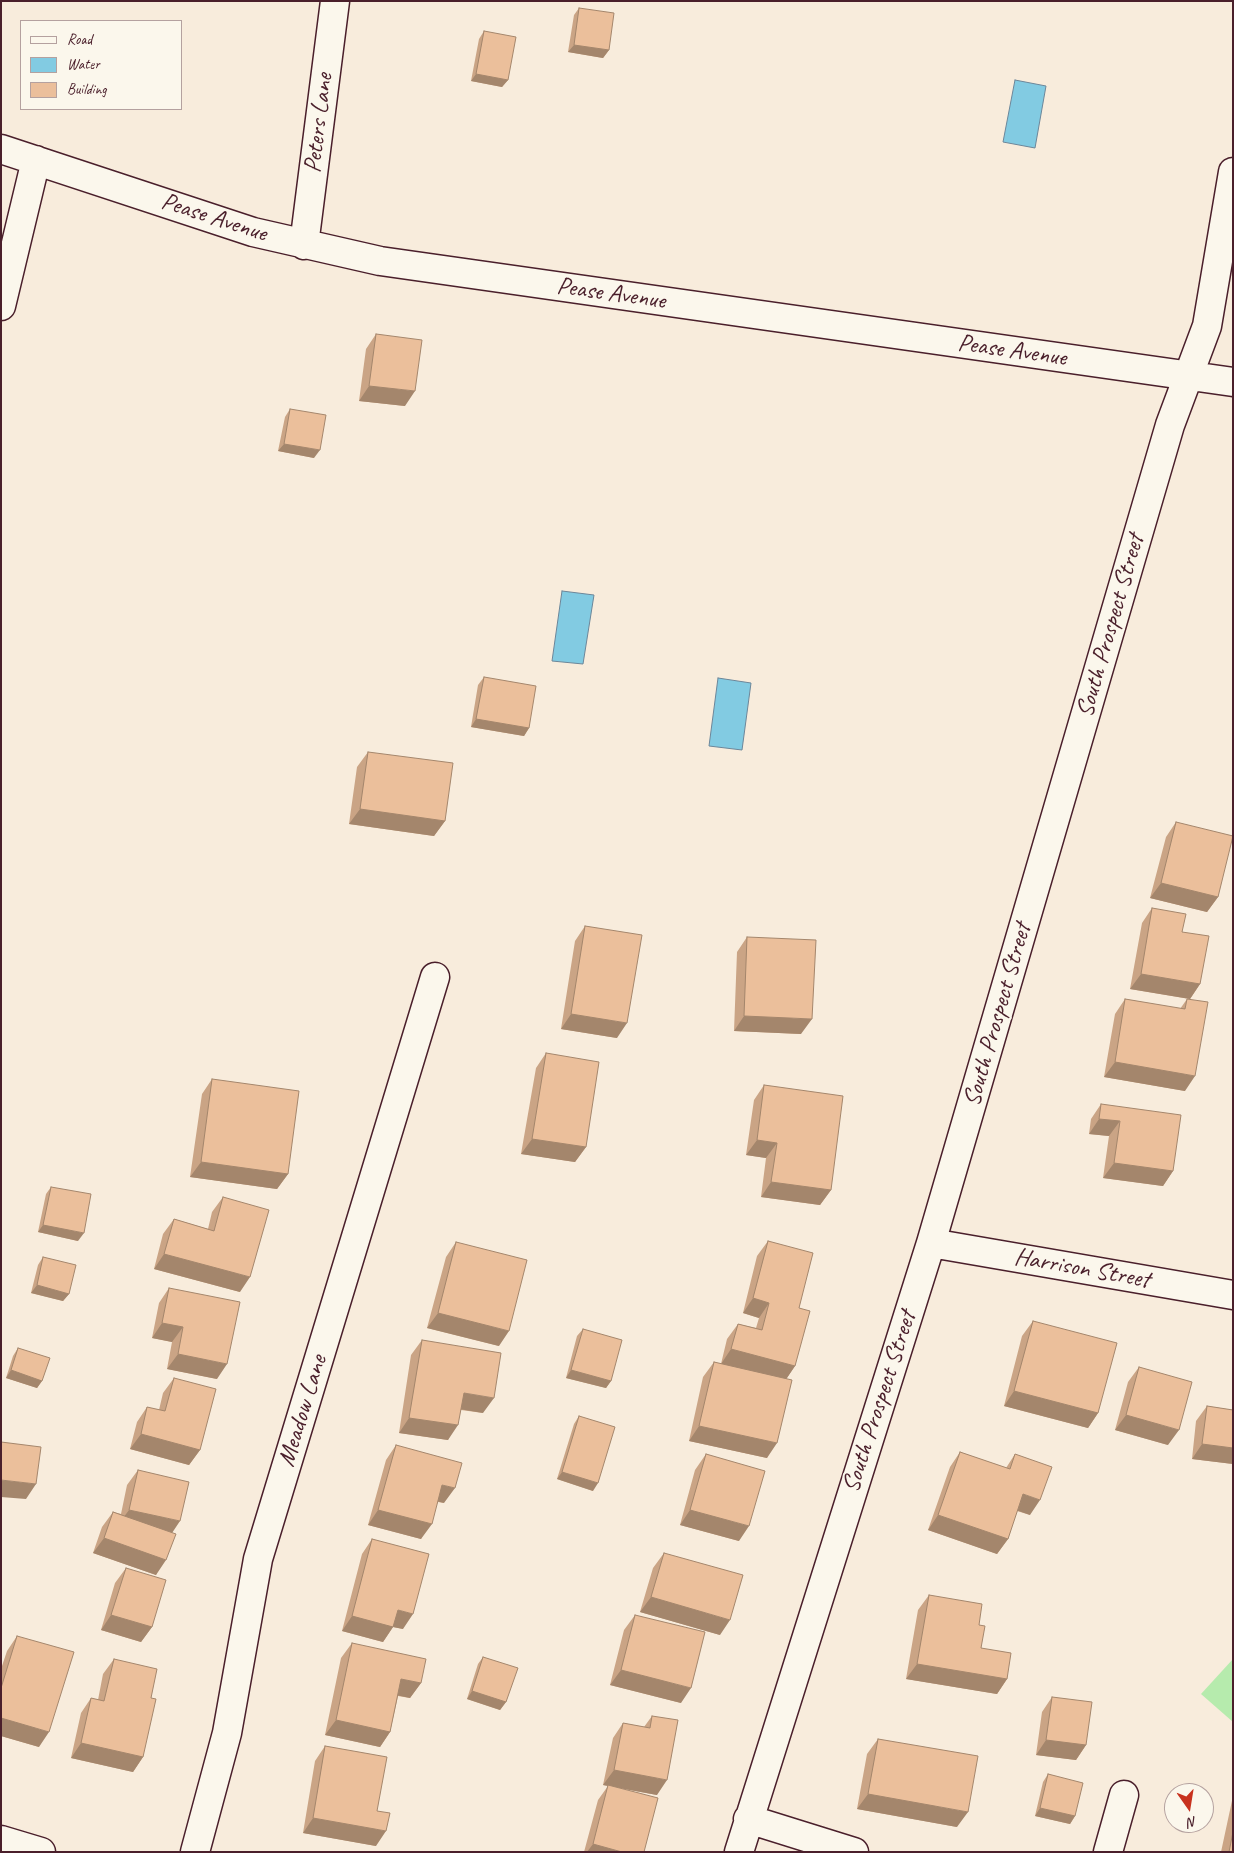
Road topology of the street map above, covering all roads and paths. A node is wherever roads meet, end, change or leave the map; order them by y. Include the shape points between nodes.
1 (335, 1) edge
2 (1, 149) edge
3 (36, 160) junction
4 (1233, 172) edge
5 (304, 245) junction
6 (1, 306) edge
7 (1188, 376) junction
8 (1233, 382) edge
9 (435, 977) dead end
10 (931, 1243) junction
11 (1233, 1295) edge
12 (1124, 1795) dead end
13 (748, 1819) junction
14 (1, 1840) edge
15 (41, 1852) edge
16 (195, 1852) edge
17 (738, 1852) edge
18 (854, 1852) edge
19 (1108, 1852) edge

1 - 5 street, Peters Lane
2 - 3 street, Pease Avenue
3 - 5 street, Pease Avenue via 253,232
3 - 6 street
4 - 7 street, South Prospect Street via 1208,326
5 - 7 street, Pease Avenue via 390,262
7 - 8 street, Pease Avenue
7 - 10 street, South Prospect Street via 1170,425
9 - 16 street, Meadow Lane via 258,1559 227,1733
10 - 11 street, Harrison Street
10 - 13 street, South Prospect Street
12 - 19 street
13 - 17 street, South Prospect Street
13 - 18 street
14 - 15 street

